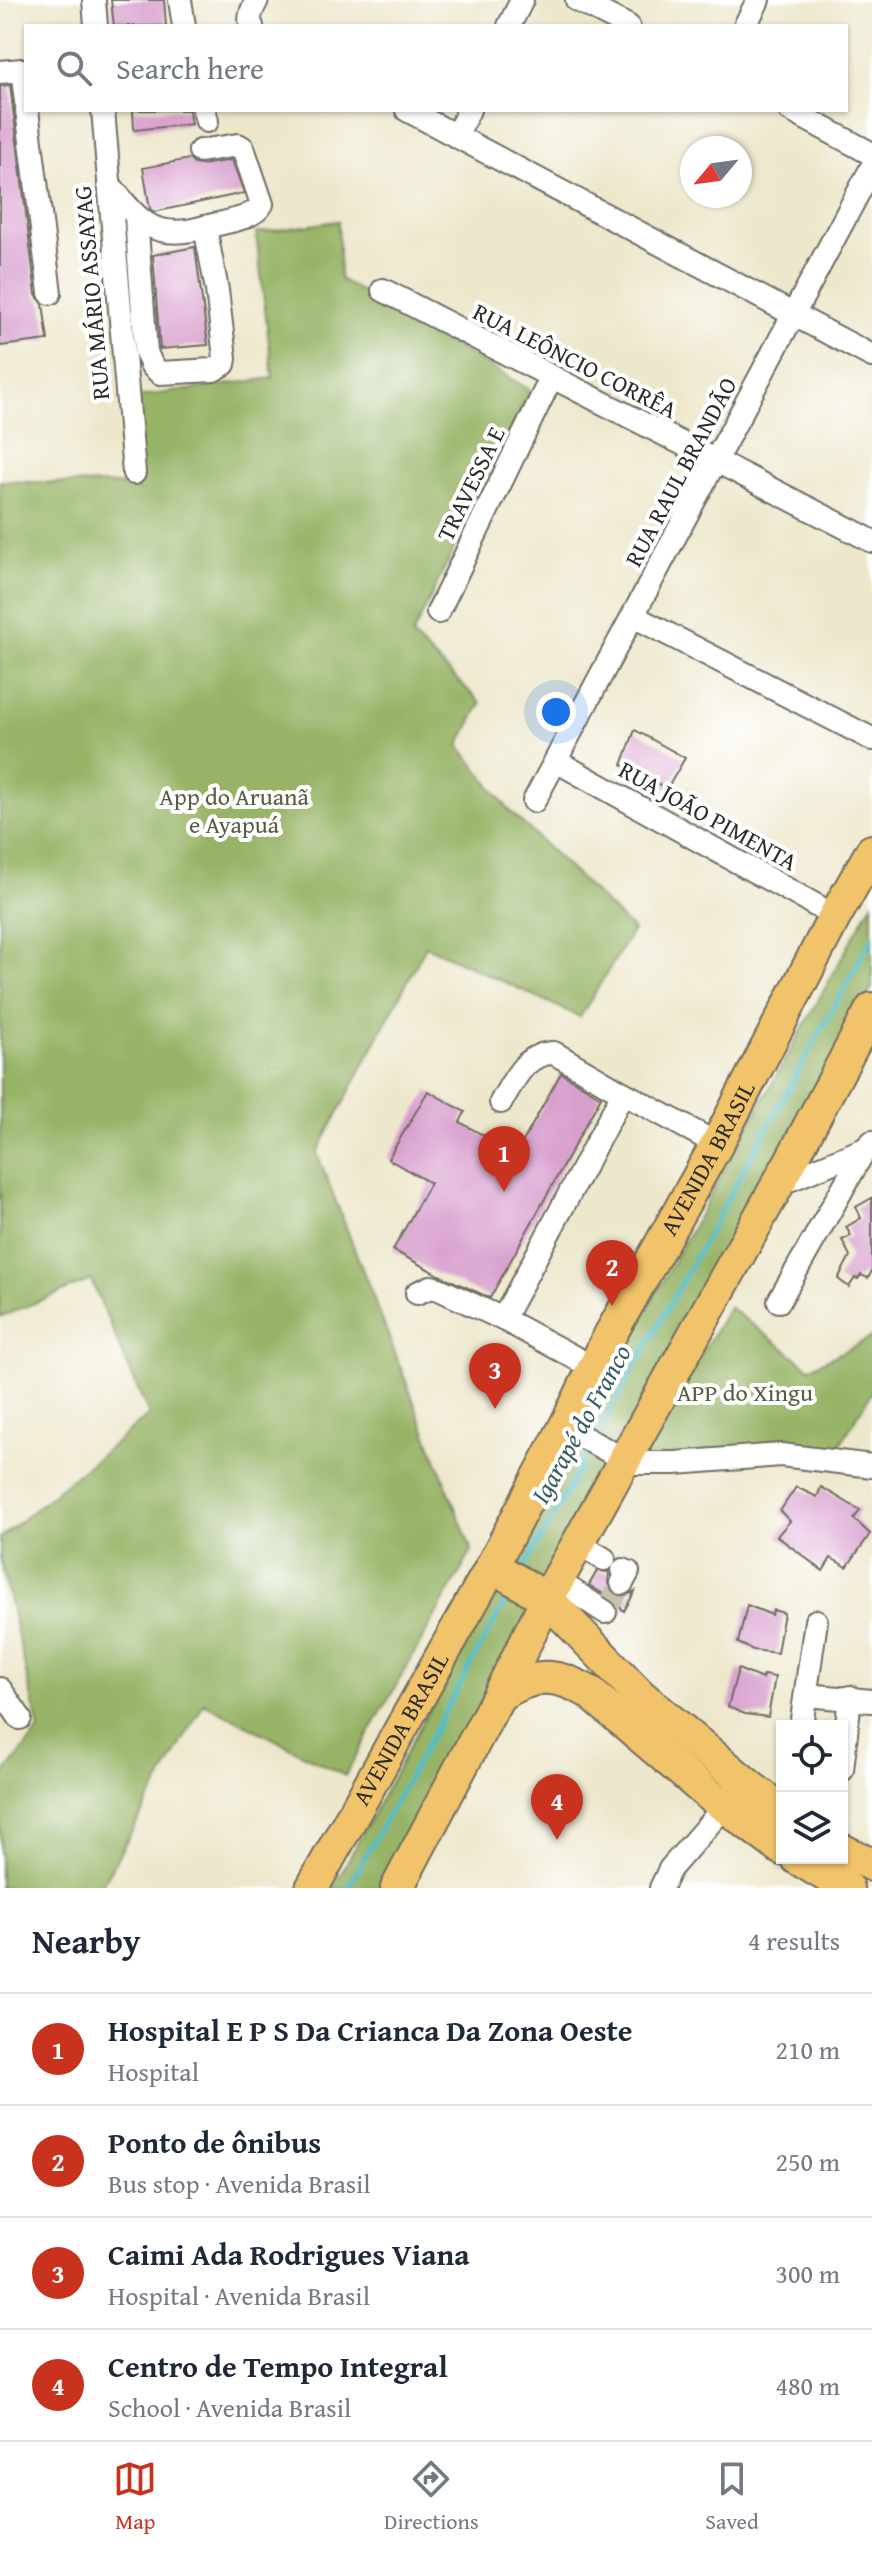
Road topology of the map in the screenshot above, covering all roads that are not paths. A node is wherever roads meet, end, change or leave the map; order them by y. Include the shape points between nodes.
1 (94, 0) edge
2 (180, 0) edge
3 (257, 0) edge
4 (522, 0) edge
5 (577, 0) edge
6 (758, 0) edge
7 (96, 24) edge
8 (184, 24) edge
9 (251, 24) edge
10 (510, 24) edge
11 (624, 24) edge
12 (746, 24) edge
13 (0, 72) edge
14 (24, 86) edge
15 (27, 112) edge
16 (103, 112) edge
17 (411, 112) edge
18 (468, 112) edge
19 (794, 112) edge
20 (456, 136) junction
21 (200, 151) dead end
22 (872, 154) edge
23 (872, 167) edge
24 (109, 184) junction
25 (136, 217) junction
26 (205, 227) junction
27 (383, 290) dead end
28 (50, 293) dead end
29 (794, 315) junction
30 (872, 356) edge
31 (551, 378) junction
32 (716, 462) junction
33 (134, 473) dead end
34 (872, 541) edge
35 (438, 612) dead end
36 (633, 616) junction
37 (872, 739) edge
38 (556, 761) junction
39 (534, 801) dead end
40 (872, 851) edge
41 (835, 916) junction
42 (872, 1009) edge
43 (623, 1093) junction
44 (501, 1102) dead end
45 (717, 1144) junction
46 (869, 1145) edge
47 (777, 1185) junction
48 (417, 1293) dead end
49 (779, 1301) dead end
50 (503, 1319) junction
51 (594, 1368) junction
52 (573, 1429) junction
53 (620, 1458) junction
54 (872, 1466) edge
55 (528, 1583) junction
56 (816, 1621) dead end
57 (589, 1641) junction
58 (0, 1689) edge
59 (499, 1695) junction
60 (806, 1695) junction
61 (861, 1699) edge
62 (20, 1718) dead end
63 (802, 1720) edge
64 (848, 1741) edge
65 (776, 1806) edge
66 (724, 1807) junction
67 (776, 1845) edge
68 (848, 1853) edge
69 (807, 1864) edge
70 (872, 1865) edge
71 (312, 1888) edge
72 (397, 1888) edge
73 (661, 1888) edge
74 (847, 1888) edge

1 - 7 street
2 - 8 street
3 - 9 street
4 - 10 street
5 - 11 street
6 - 12 street
13 - 14 street via 22,70
15 - 28 street
16 - 24 street, RUA MÁRIO ASSAYAG
17 - 20 street
18 - 20 street
19 - 22 street
20 - 29 street
21 - 26 street via 243,148 262,204 249,215
23 - 29 street, RUA RAUL BRANDÃO
24 - 25 street
24 - 33 street, RUA MÁRIO ASSAYAG
25 - 26 street via 157,230
25 - 26 street via 146,352 160,373 213,370 224,364
27 - 31 street, RUA LEÔNCIO CORRÊA
29 - 30 street
29 - 32 street, RUA RAUL BRANDÃO
31 - 32 street, RUA LEÔNCIO CORRÊA
31 - 35 street, TRAVESSA E
32 - 34 street, RUA LEÔNCIO CORRÊA
32 - 36 street, RUA RAUL BRANDÃO
36 - 37 street
36 - 38 street, RUA RAUL BRANDÃO
38 - 39 street, RUA RAUL BRANDÃO
38 - 41 street, RUA JOÃO PIMENTA
40 - 41 highway, AVENIDA BRASIL
41 - 45 highway, AVENIDA BRASIL
42 - 47 highway, AVENIDA BRASIL
43 - 44 street via 554,1053 545,1053 519,1071
43 - 45 street
43 - 50 street
45 - 51 highway, AVENIDA BRASIL
46 - 47 street
46 - 49 street
47 - 53 highway, AVENIDA BRASIL
48 - 50 street via 439,1289
50 - 51 street
51 - 52 highway, AVENIDA BRASIL
52 - 53 street
52 - 55 highway, AVENIDA BRASIL
53 - 54 street via 647,1464 781,1455
53 - 55 highway, AVENIDA BRASIL via 607,1564
55 - 57 highway
55 - 57 street via 608,1608
55 - 59 highway, AVENIDA BRASIL
55 - 71 highway, AVENIDA BRASIL
56 - 60 street
57 - 65 highway via 659,1712
58 - 62 street
59 - 66 highway via 537,1677 569,1681 589,1692
59 - 72 highway, AVENIDA BRASIL
60 - 61 street
60 - 63 street
61 - 64 street
66 - 67 highway
66 - 73 street via 693,1839
68 - 70 highway
69 - 74 highway

